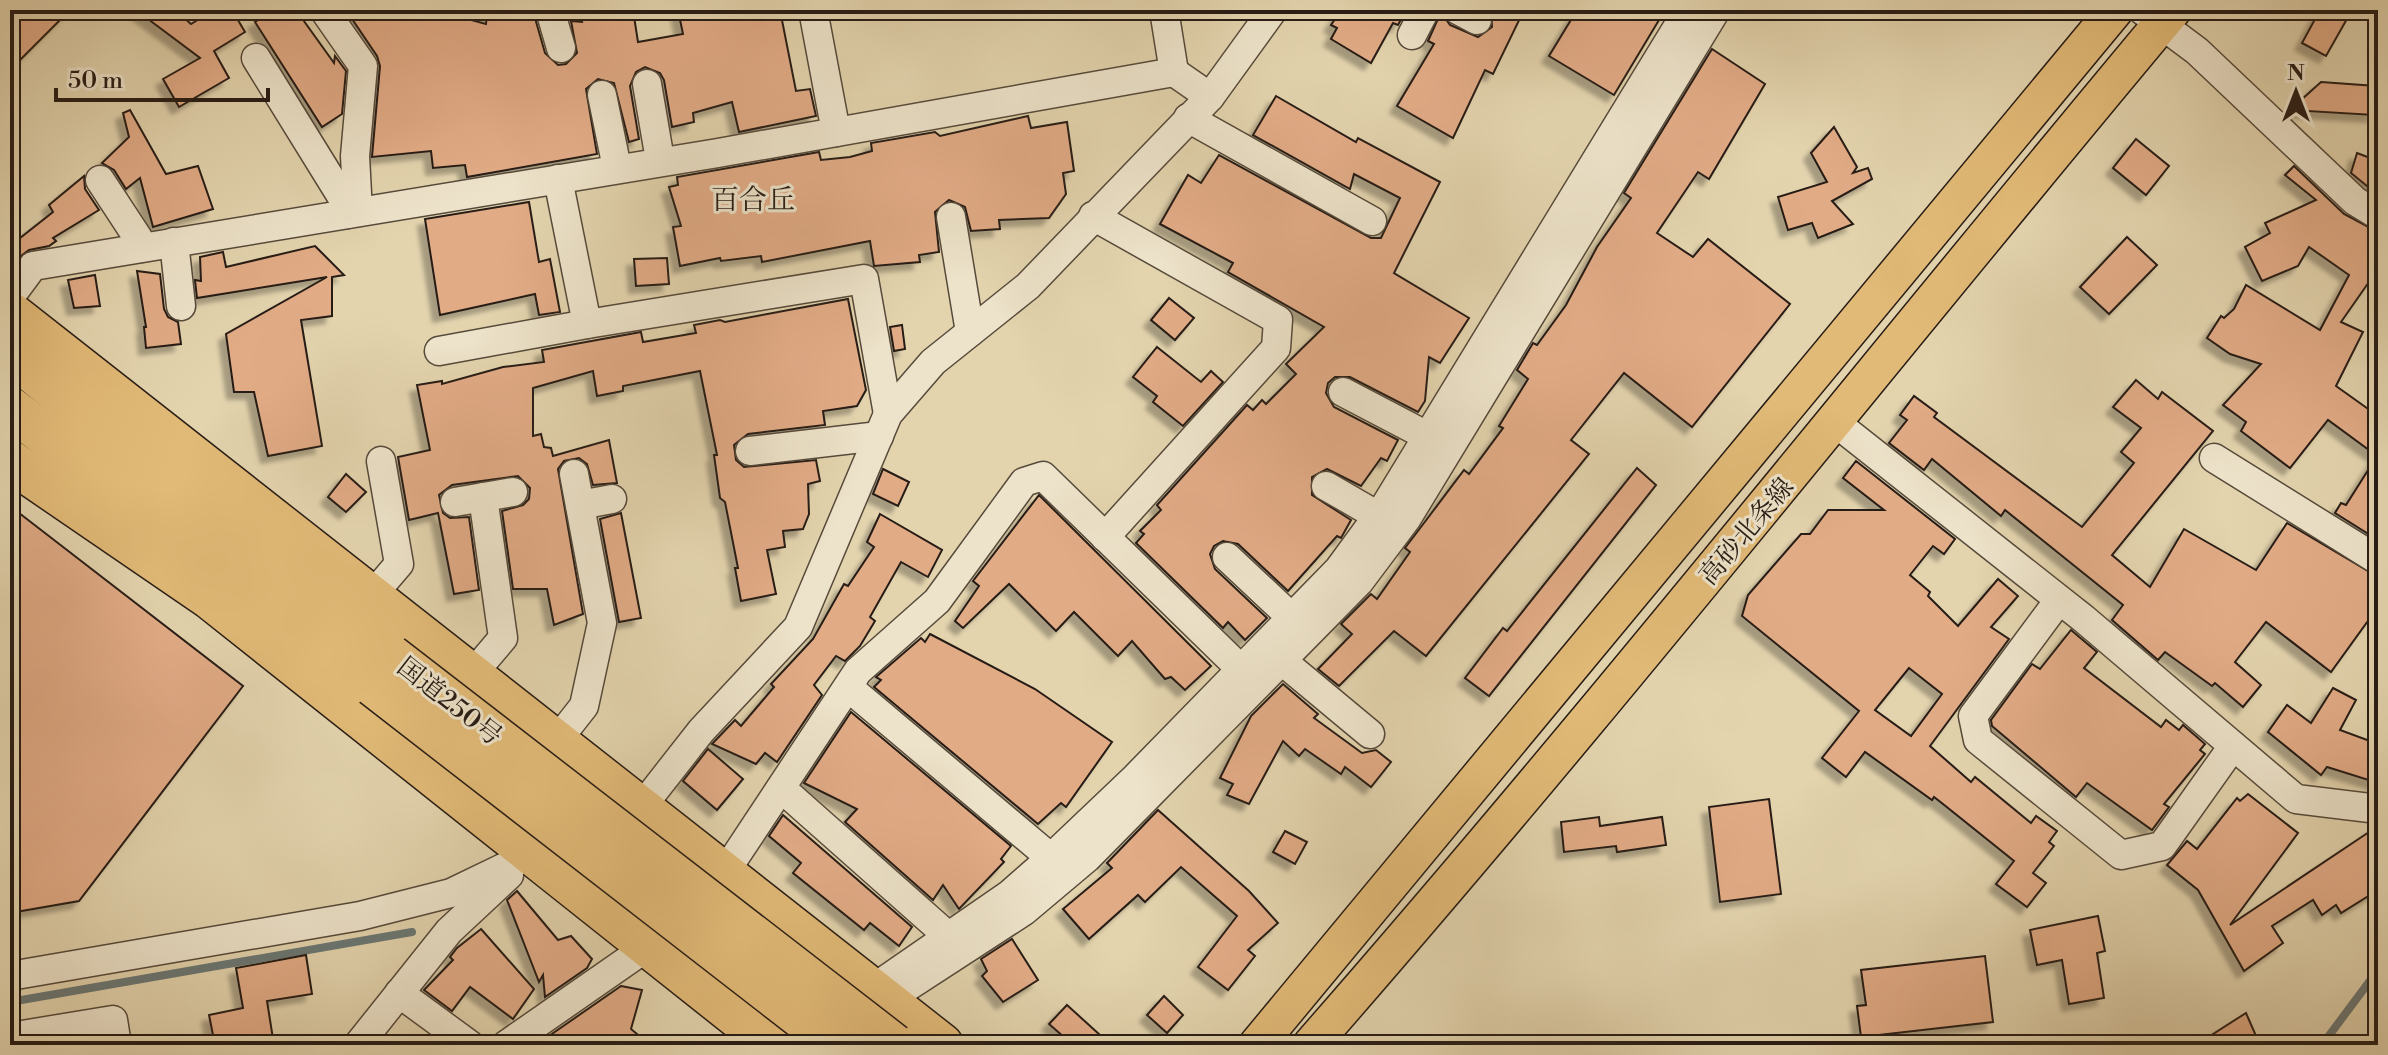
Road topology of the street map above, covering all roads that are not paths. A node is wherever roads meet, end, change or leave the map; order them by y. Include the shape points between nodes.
1 (324, 10) edge
2 (550, 10) edge
3 (813, 10) edge
4 (1164, 10) edge
5 (1273, 10) edge
6 (1425, 10) edge
7 (1688, 10) edge
8 (1716, 10) edge
9 (2115, 10) edge
10 (2158, 15) edge
11 (1412, 35) dead end
12 (561, 48) dead end
13 (256, 58) dead end
14 (1174, 72) junction
15 (647, 84) dead end
16 (602, 95) dead end
17 (1210, 97) junction
18 (1188, 118) junction
19 (836, 132) junction
20 (660, 160) junction
21 (617, 168) junction
22 (558, 179) junction
23 (100, 180) dead end
24 (2375, 205) edge
25 (353, 213) junction
26 (1093, 216) junction
27 (951, 217) dead end
28 (1372, 221) dead end
29 (174, 242) junction
30 (140, 248) junction
31 (10, 297) edge
32 (181, 306) dead end
33 (10, 313) edge
34 (587, 324) junction
35 (970, 332) junction
36 (439, 351) dead end
37 (10, 353) edge
38 (1343, 392) dead end
39 (10, 408) edge
40 (1836, 423) junction
41 (884, 425) junction
42 (1427, 436) junction
43 (750, 451) dead end
44 (2214, 458) dead end
45 (10, 461) edge
46 (381, 461) dead end
47 (574, 474) dead end
48 (1326, 486) dead end
49 (513, 492) dead end
50 (483, 497) junction
51 (612, 499) dead end
52 (455, 502) dead end
53 (580, 505) junction
54 (1378, 516) junction
55 (1105, 537) junction
56 (1227, 557) dead end
57 (2378, 560) edge
58 (370, 598) junction
59 (2059, 600) junction
60 (1291, 617) junction
61 (1281, 660) junction
62 (382, 670) junction
63 (470, 677) junction
64 (1249, 677) junction
65 (848, 687) junction
66 (1370, 734) dead end
67 (555, 743) junction
68 (2233, 746) junction
69 (781, 788) junction
70 (640, 809) junction
71 (2378, 809) edge
72 (530, 855) junction
73 (1051, 858) junction
74 (723, 875) junction
75 (948, 936) junction
76 (647, 947) junction
77 (10, 976) edge
78 (399, 993) junction
79 (879, 996) junction
80 (10, 1037) edge
81 (117, 1045) edge
82 (358, 1045) edge
83 (470, 1045) edge
84 (506, 1045) edge
85 (773, 1045) edge
86 (782, 1045) edge
87 (822, 1045) edge
88 (837, 1045) edge
89 (894, 1045) edge
90 (942, 1045) edge
91 (1257, 1045) edge
92 (1311, 1045) edge

1 - 25 street via 363,66
2 - 12 street
3 - 19 street
4 - 14 street
5 - 17 street
6 - 11 street
7 - 42 street
8 - 61 street via 1407,518 1359,582
9 - 91 main road, 高砂北条線
10 - 24 street
10 - 40 main road, 高砂北条線
13 - 25 street
14 - 17 street
14 - 19 street
15 - 20 street
16 - 21 street
17 - 18 street
18 - 26 street
18 - 28 street
19 - 20 street
20 - 21 street
21 - 22 street
22 - 25 street
22 - 34 street
23 - 30 street
25 - 29 street
26 - 35 street via 1028,286
26 - 55 street via 1278,320 1276,348
27 - 35 street
29 - 30 street
29 - 32 street
30 - 31 street via 33,266
33 - 58 highway
34 - 36 street
34 - 41 street via 864,279
35 - 41 street via 933,362
37 - 62 highway, 国道250号
38 - 42 street
39 - 62 highway, 国道250号
40 - 59 street
40 - 92 main road, 高砂北条線
41 - 43 street
41 - 70 street via 798,627 701,731
42 - 54 street
44 - 57 street
45 - 72 highway via 210,598
46 - 58 street via 399,564
47 - 53 street
48 - 54 street
49 - 50 street
50 - 52 street
50 - 63 street via 503,638
51 - 53 street
53 - 67 street via 602,623 584,706
54 - 60 street via 1339,569
55 - 64 street
55 - 65 street via 1043,476 1024,482 937,601 858,671
56 - 60 street
58 - 63 highway
59 - 68 street
59 - 68 street via 1973,716 1978,740 2121,855 2162,846
60 - 64 street
61 - 64 street
61 - 66 street
62 - 88 highway, 国道250号, bridge
62 - 89 highway, 国道250号, bridge
63 - 67 highway
64 - 73 street
64 - 79 street via 1147,799 1076,867 1024,911
65 - 69 street
65 - 73 street
67 - 70 highway
68 - 71 street via 2296,799
69 - 74 street
69 - 75 street
70 - 74 highway
72 - 76 highway
72 - 77 street via 451,893 360,916
72 - 78 street via 449,931
73 - 75 street
74 - 79 highway
75 - 79 street
76 - 84 street
76 - 85 highway
78 - 82 street
78 - 83 street
79 - 86 street
79 - 87 street
79 - 90 highway
80 - 81 street via 113,1020

